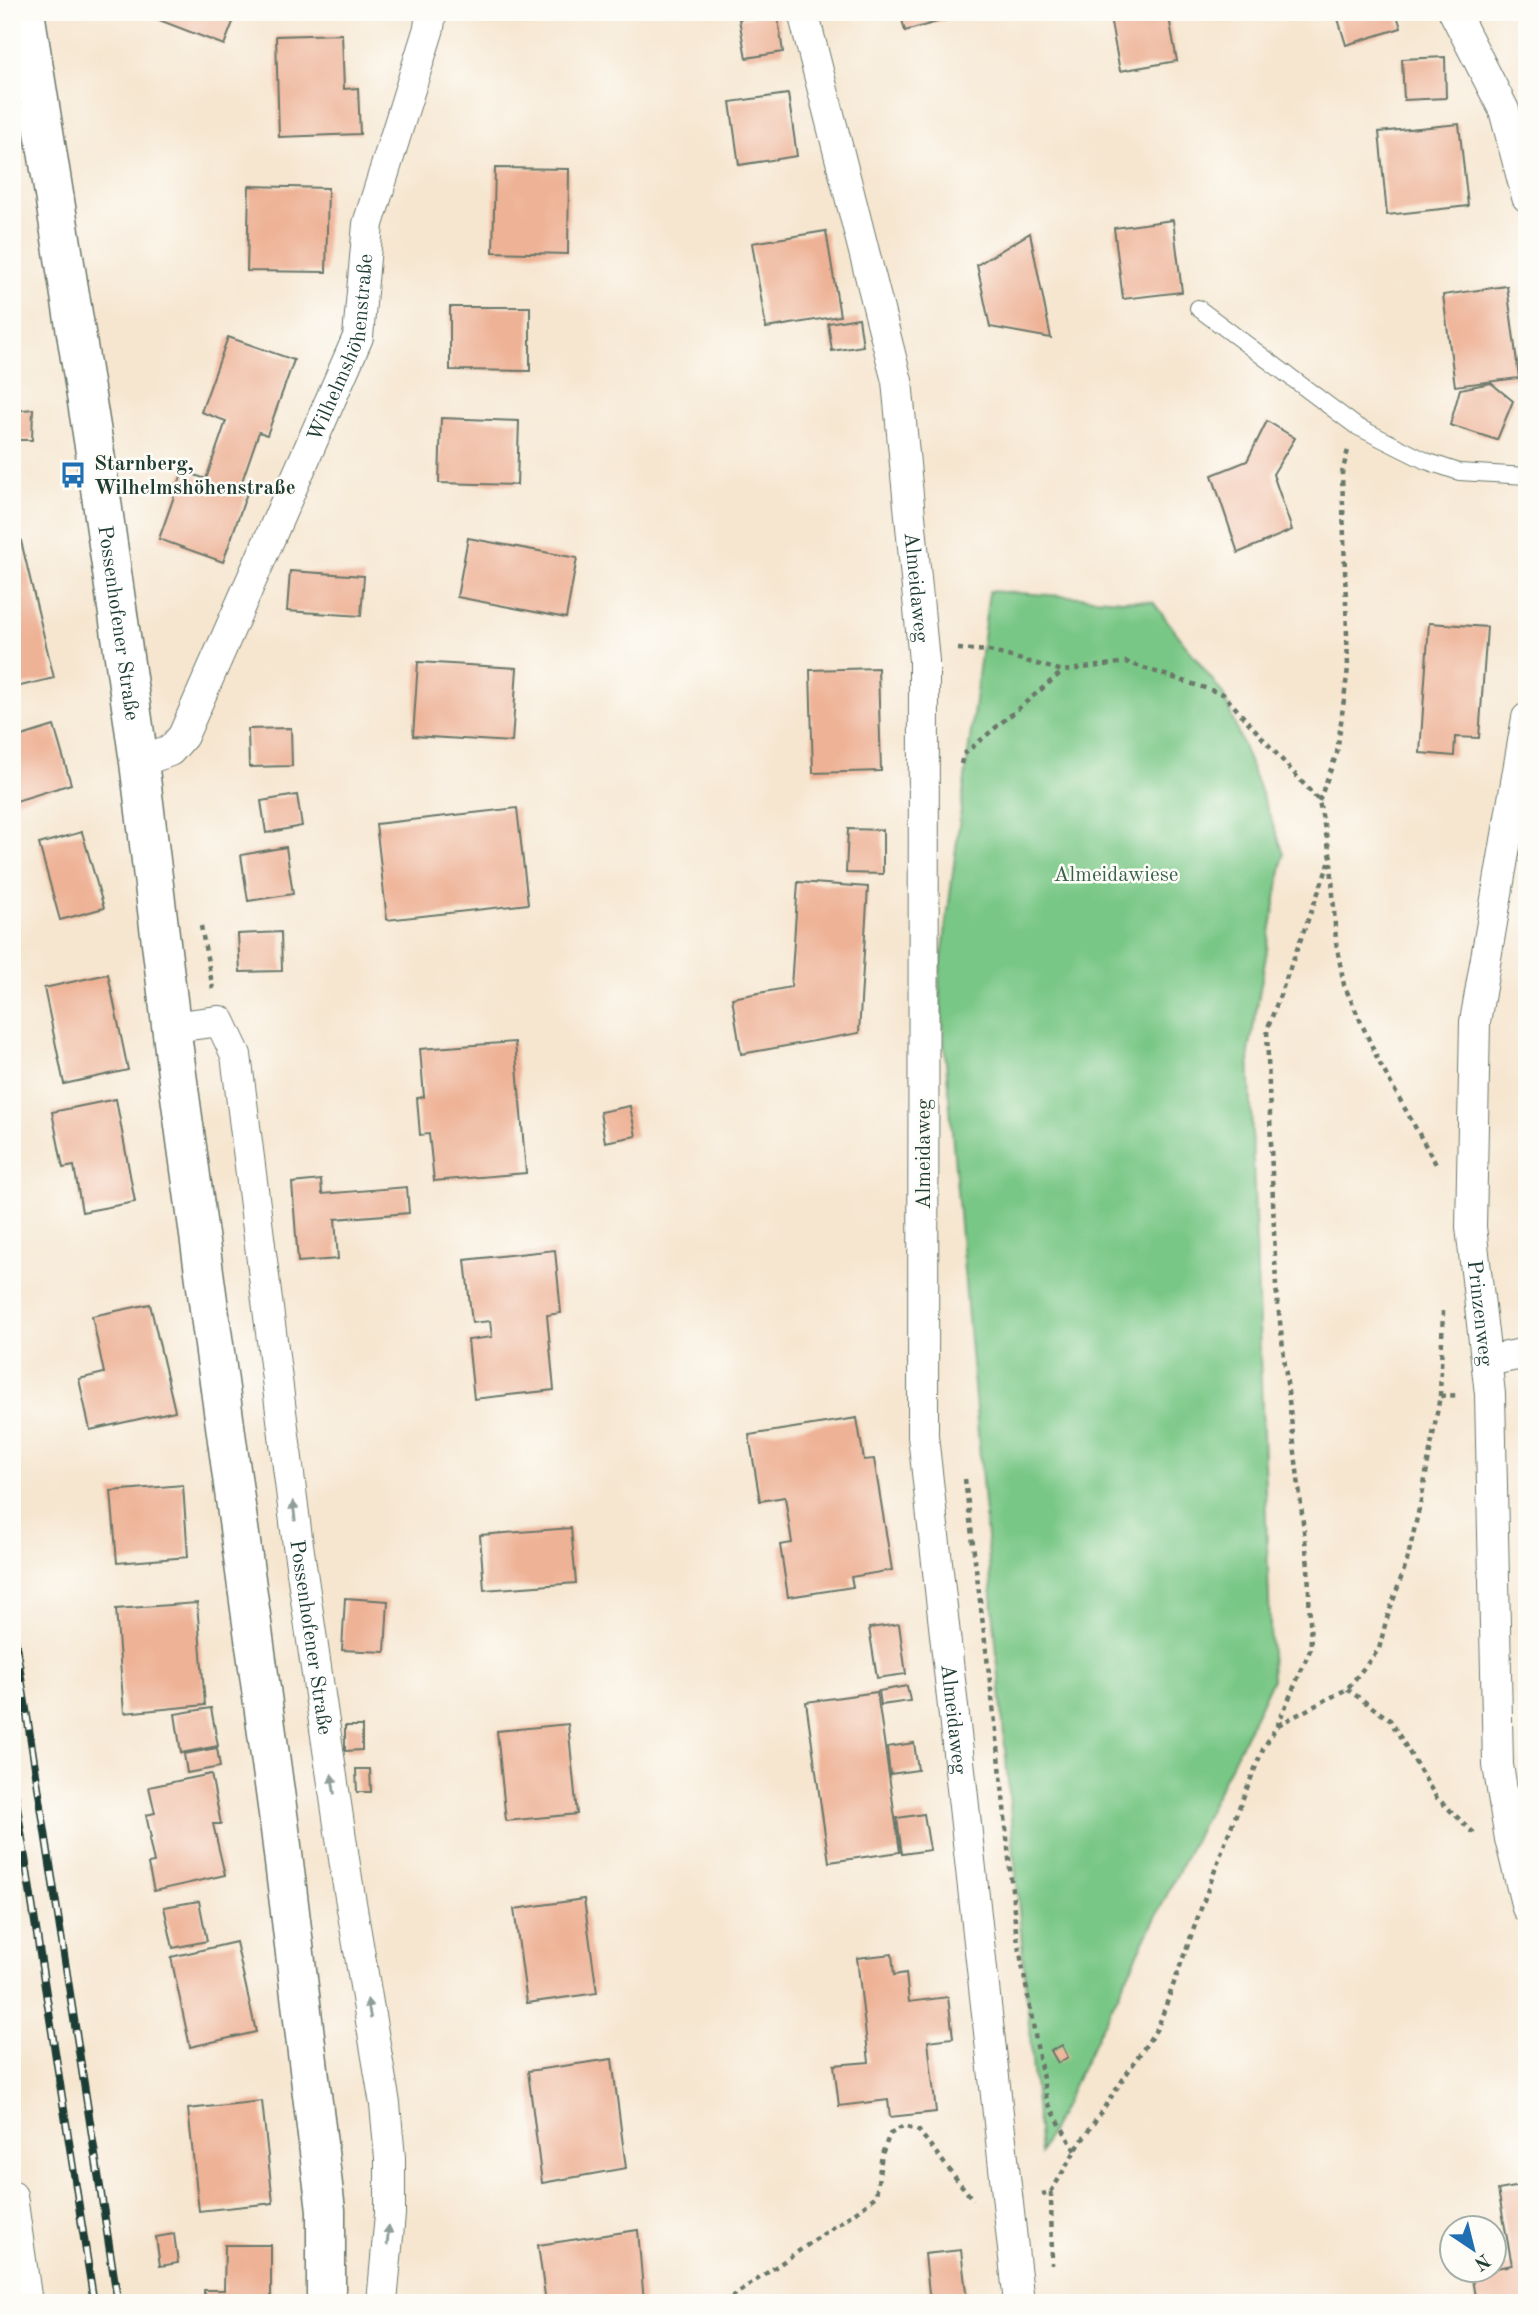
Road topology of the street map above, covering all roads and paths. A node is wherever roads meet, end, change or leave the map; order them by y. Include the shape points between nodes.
1 (25, 12) edge
2 (431, 12) edge
3 (803, 12) edge
4 (1454, 12) edge
5 (1527, 197) edge
6 (1198, 308) dead end
7 (1356, 426) junction
8 (1527, 476) edge
9 (925, 661) junction
10 (1062, 671) junction
11 (1527, 718) edge
12 (139, 762) junction
13 (960, 769) dead end
14 (1319, 802) junction
15 (1331, 858) junction
16 (171, 1027) junction
17 (1439, 1169) dead end
18 (1527, 1353) edge
19 (1487, 1361) junction
20 (1469, 1395) dead end
21 (965, 1472) dead end
22 (1347, 1689) junction
23 (1277, 1726) junction
24 (1483, 1842) dead end
25 (1527, 1909) edge
26 (1075, 2151) junction
27 (1051, 2193) junction
28 (12, 2196) edge
29 (1008, 2198) junction
30 (980, 2209) dead end
31 (1052, 2271) dead end
32 (27, 2303) edge
33 (327, 2303) edge
34 (382, 2303) edge
35 (723, 2303) edge
36 (1018, 2303) edge

1 - 12 main road, Possenhofener Straße
2 - 12 street, Wilhelmshöhenstraße via 368,224 358,337 183,736 170,751
3 - 9 street, Almeidaweg via 897,381
4 - 5 street via 1504,110
6 - 7 lane
7 - 8 lane via 1459,472
7 - 14 path via 1342,473 1348,668 1337,753
9 - 10 path via 946,648 989,651
9 - 29 street, Almeidaweg via 923,1436
10 - 13 path via 962,755
10 - 14 path via 1126,662 1223,694
11 - 19 street, Prinzenweg via 1475,1022 1471,1227
12 - 16 main road, Possenhofener Straße
14 - 15 path
15 - 17 path via 1336,942 1344,985 1380,1064
15 - 23 path via 1267,1030 1276,1287 1308,1566 1311,1648
16 - 33 main road, Possenhofener Straße via 286,1877 326,2210
34 -> 16 street, Possenhofener Straße via 390,2214 385,2104 299,1552 236,1055 220,1021
18 - 19 street
19 - 25 street, Prinzenweg via 1497,1765
20 - 22 path via 1440,1396 1407,1561 1379,1649
21 - 26 path via 1016,1931 1047,2101
22 - 23 path
22 - 24 path via 1390,1720 1436,1797
23 - 26 path via 1227,1837 1158,2027
26 - 27 path
27 - 29 path
27 - 31 path
28 - 32 street
29 - 36 street, Almeidaweg
30 - 35 path via 919,2132 904,2126 890,2134 882,2154 876,2196

